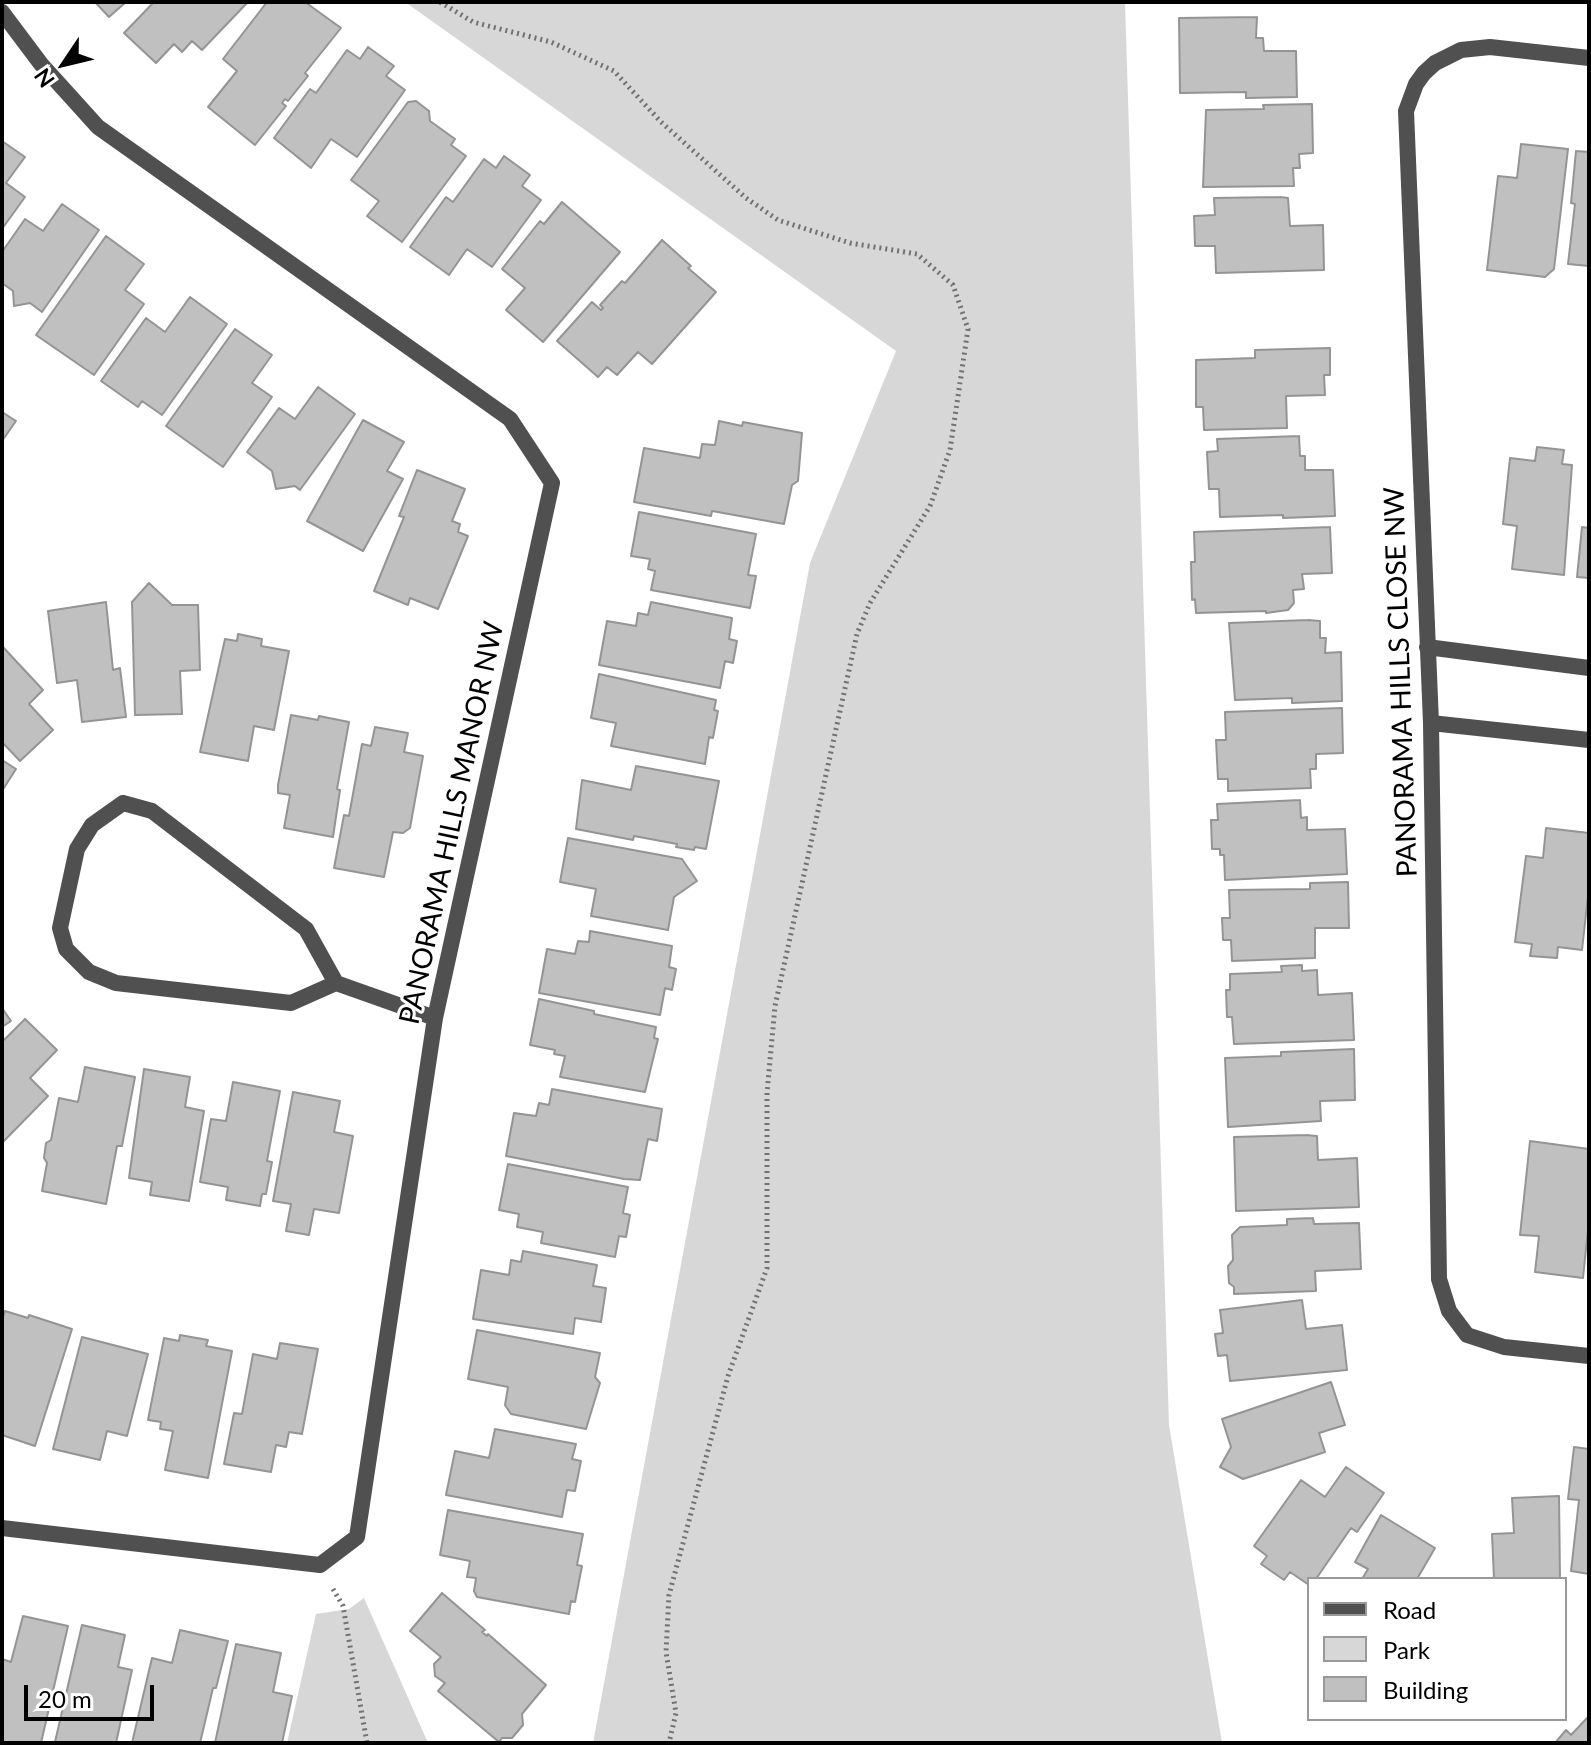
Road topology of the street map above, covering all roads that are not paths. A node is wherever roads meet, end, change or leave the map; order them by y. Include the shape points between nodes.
1 (2, 12) edge
2 (1589, 58) edge
3 (1427, 647) junction
4 (1589, 668) edge
5 (1431, 723) junction
6 (1589, 740) edge
7 (336, 983) junction
8 (435, 1018) junction
9 (1589, 1356) edge
10 (2, 1528) edge

1 - 8 street, PANORAMA HILLS MANOR NW via 98,127 510,419 552,483
2 - 3 street, PANORAMA HILLS CLOSE NW via 1490,47 1461,50 1424,73 1406,111
3 - 4 street
3 - 5 street, PANORAMA HILLS CLOSE NW
5 - 6 street
5 - 9 street, PANORAMA HILLS CLOSE NW via 1439,1279 1449,1311 1467,1335 1504,1347
7 - 7 street via 306,929 152,811 123,803 92,825 77,849 60,928 66,949 89,972 116,983 291,1003
7 - 8 street
8 - 10 street, PANORAMA HILLS MANOR NW via 357,1537 320,1565

